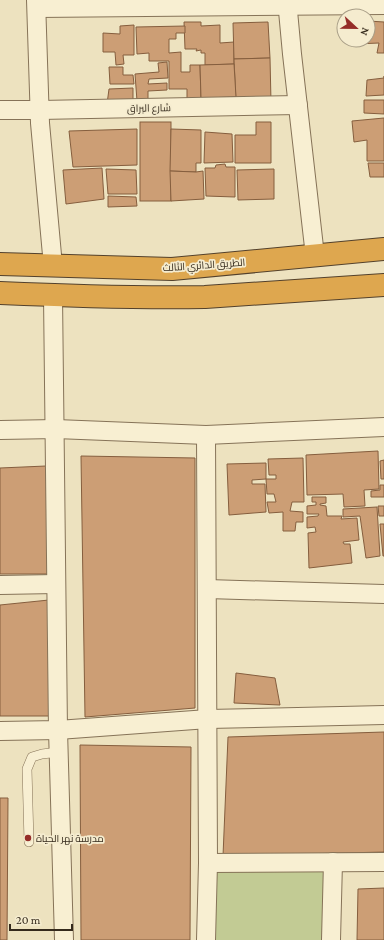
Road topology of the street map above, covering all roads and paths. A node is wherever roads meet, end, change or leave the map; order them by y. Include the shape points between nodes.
1 (287, 3) edge
2 (36, 4) edge
3 (384, 5) edge
4 (298, 105) junction
5 (0, 110) edge
6 (40, 110) junction
7 (384, 249) edge
8 (315, 256) junction
9 (0, 264) edge
10 (53, 266) junction
11 (384, 285) edge
12 (0, 293) edge
13 (53, 296) junction
14 (384, 428) edge
15 (56, 429) junction
16 (0, 430) edge
17 (206, 435) junction
18 (56, 584) junction
19 (0, 585) edge
20 (207, 589) junction
21 (384, 594) edge
22 (384, 715) edge
23 (208, 719) junction
24 (58, 730) junction
25 (0, 731) edge
26 (59, 752) junction
27 (29, 842) dead end
28 (333, 862) junction
29 (384, 862) edge
30 (208, 863) junction
31 (64, 940) edge
32 (206, 940) edge
33 (332, 940) edge

1 - 2 street
1 - 3 street
1 - 4 street
2 - 6 street
4 - 6 street, شارع البراق
4 - 8 street
5 - 6 street, شارع البراق
6 - 10 street
7 - 8 highway, الطريق الدائري الثالث
8 - 10 highway, الطريق الدائري الثالث via 172,269
9 - 10 highway, الطريق الدائري الثالث
11 - 13 highway via 205,297
12 - 13 highway
13 - 15 street
14 - 17 street
15 - 16 street
15 - 17 street
15 - 18 street
17 - 20 street
18 - 19 street
18 - 24 street
20 - 21 street
20 - 23 street
22 - 23 street
23 - 24 street
23 - 30 street
24 - 25 street
24 - 26 street
26 - 27 lane via 32,757 27,769
26 - 31 street
28 - 29 street
28 - 30 street
28 - 33 street
30 - 32 street

